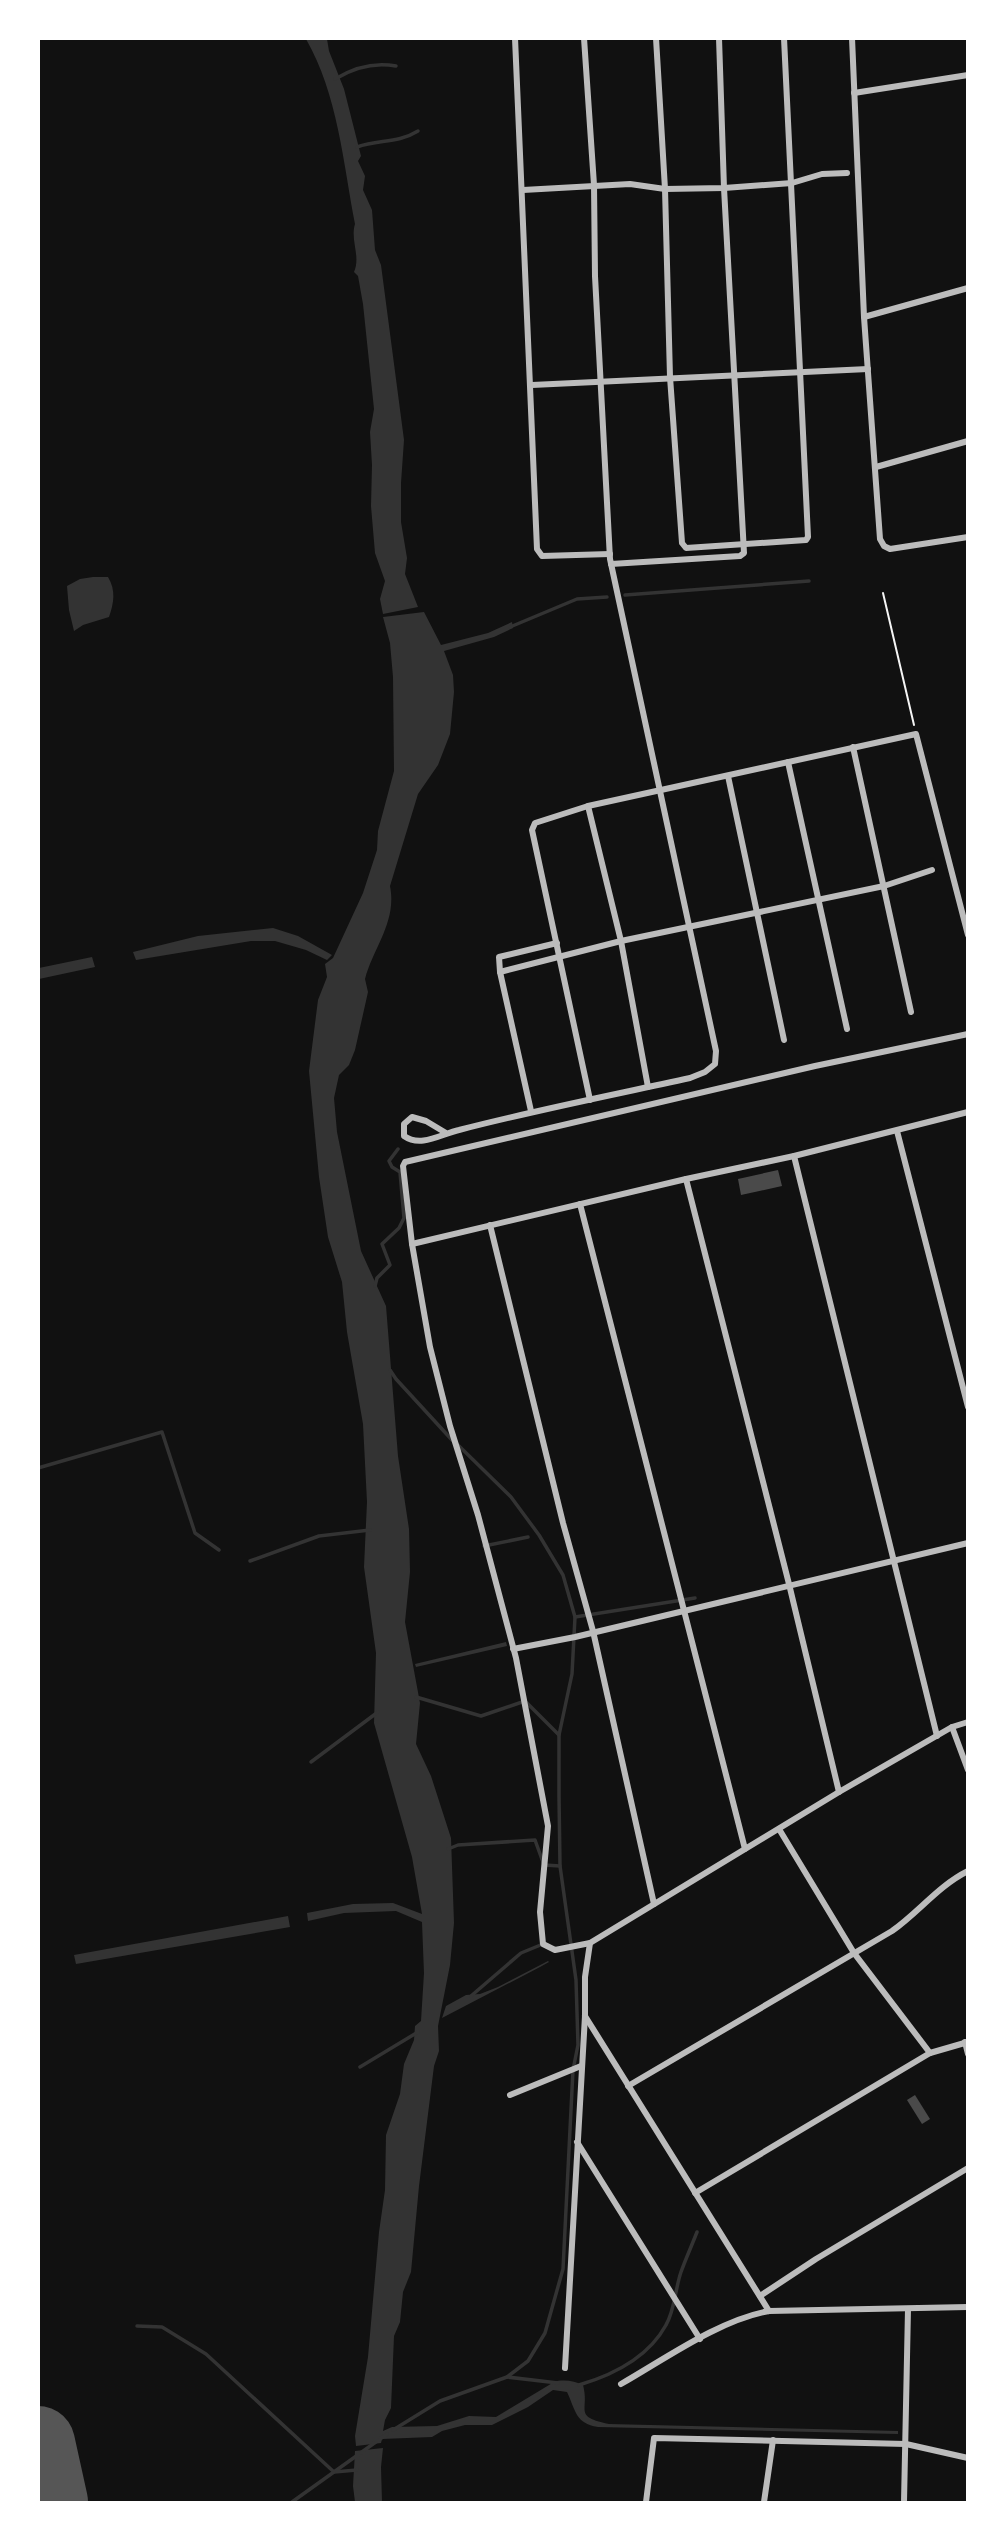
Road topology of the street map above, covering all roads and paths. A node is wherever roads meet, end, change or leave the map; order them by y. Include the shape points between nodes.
1 (515, 38) edge
2 (584, 38) edge
3 (656, 38) edge
4 (719, 38) edge
5 (784, 38) edge
6 (852, 38) edge
7 (968, 75) edge
8 (854, 93) junction
9 (847, 173) dead end
10 (792, 183) junction
11 (594, 185) junction
12 (724, 188) junction
13 (665, 189) junction
14 (523, 190) junction
15 (968, 288) edge
16 (863, 317) junction
17 (868, 369) junction
18 (801, 372) junction
19 (734, 375) junction
20 (670, 377) junction
21 (600, 381) junction
22 (532, 385) junction
23 (968, 441) edge
24 (876, 467) junction
25 (968, 537) edge
26 (743, 544) junction
27 (610, 554) junction
28 (611, 564) junction
29 (883, 593) dead end
30 (916, 734) junction
31 (853, 747) junction
32 (788, 762) junction
33 (728, 776) junction
34 (662, 790) junction
35 (588, 806) junction
36 (932, 870) dead end
37 (884, 886) junction
38 (818, 900) junction
39 (757, 914) junction
40 (690, 927) junction
41 (968, 935) edge
42 (621, 942) junction
43 (557, 943) junction
44 (560, 956) junction
45 (500, 972) junction
46 (911, 1012) dead end
47 (847, 1029) dead end
48 (968, 1034) edge
49 (784, 1040) dead end
50 (648, 1087) junction
51 (590, 1100) junction
52 (531, 1111) junction
53 (968, 1112) edge
54 (897, 1131) junction
55 (446, 1133) junction
56 (794, 1156) junction
57 (686, 1179) junction
58 (580, 1204) junction
59 (490, 1225) junction
60 (412, 1244) junction
61 (968, 1407) edge
62 (968, 1543) edge
63 (895, 1560) junction
64 (789, 1584) junction
65 (683, 1609) junction
66 (593, 1631) junction
67 (513, 1648) junction
68 (968, 1722) edge
69 (952, 1727) junction
70 (937, 1736) junction
71 (968, 1770) edge
72 (839, 1793) junction
73 (779, 1829) junction
74 (745, 1849) junction
75 (968, 1871) edge
76 (654, 1904) junction
77 (590, 1943) junction
78 (855, 1953) junction
79 (585, 2016) junction
80 (966, 2042) edge
81 (930, 2053) junction
82 (968, 2054) edge
83 (581, 2066) junction
84 (628, 2086) junction
85 (510, 2095) dead end
86 (577, 2142) junction
87 (968, 2168) edge
88 (695, 2193) junction
89 (760, 2296) junction
90 (968, 2307) edge
91 (908, 2309) junction
92 (769, 2311) junction
93 (700, 2339) junction
94 (565, 2368) dead end
95 (621, 2384) dead end
96 (773, 2440) junction
97 (906, 2444) junction
98 (968, 2458) edge
99 (646, 2502) edge
100 (764, 2502) edge
101 (904, 2502) edge

1 - 14 street
2 - 11 street
3 - 13 street
4 - 12 street
5 - 10 street
6 - 8 street
7 - 8 street
8 - 16 street
9 - 10 street
10 - 12 street
10 - 18 street
11 - 13 street
11 - 14 street
11 - 21 street
12 - 13 street
12 - 19 street
13 - 20 street
14 - 22 street
15 - 16 street
16 - 17 street
17 - 18 street
17 - 24 street
18 - 19 street
18 - 26 street via 808,537
19 - 20 street
19 - 26 street
20 - 21 street
20 - 26 street via 682,543 686,548
21 - 22 street
21 - 27 street
22 - 27 street via 537,549 542,556
23 - 24 street
24 - 25 street via 884,546 890,549
26 - 28 street via 740,556
27 - 28 street
28 - 34 street
29 - 30 path
30 - 31 street
30 - 41 street
31 - 32 street
31 - 37 street
32 - 33 street
32 - 38 street
33 - 34 street
33 - 39 street
34 - 35 street
34 - 40 street
35 - 42 street
35 - 43 street via 532,825
36 - 37 street
37 - 38 street
37 - 46 street
38 - 39 street
38 - 47 street
39 - 40 street
39 - 49 street
40 - 42 street
40 - 50 street via 715,1064 690,1078
42 - 44 street
42 - 50 street
43 - 44 street
43 - 45 street via 499,957
44 - 45 street
44 - 51 street
45 - 52 street
48 - 60 street via 405,1162
50 - 51 street
51 - 52 street
52 - 55 street
53 - 54 street
54 - 56 street
54 - 61 street
55 - 55 street via 420,1118 412,1117 404,1124 404,1136 415,1142
56 - 57 street
56 - 63 street
57 - 58 street
57 - 64 street
58 - 59 street
58 - 65 street
59 - 60 street
59 - 66 street
60 - 67 street via 430,1347
62 - 63 street
63 - 64 street
63 - 70 street
64 - 65 street
64 - 72 street
65 - 66 street
65 - 74 street
66 - 67 street
66 - 76 street
67 - 77 street via 548,1826 540,1912 543,1944 555,1950
68 - 69 street
69 - 70 street
69 - 71 street
70 - 72 street
72 - 73 street
73 - 74 street
73 - 78 street
74 - 76 street
75 - 78 street via 947,1882 911,1918
76 - 77 street
77 - 79 street
78 - 81 street
78 - 84 street
79 - 83 street
79 - 84 street
80 - 81 street
80 - 82 street
81 - 88 street
83 - 85 street
83 - 86 street
84 - 88 street
86 - 93 street
86 - 94 street
87 - 89 street
88 - 89 street
89 - 92 street
90 - 91 street
91 - 92 street
91 - 97 street
92 - 93 street via 736,2320
93 - 95 street
96 - 97 street
96 - 99 street via 654,2438
96 - 100 street
97 - 98 street
97 - 101 street

